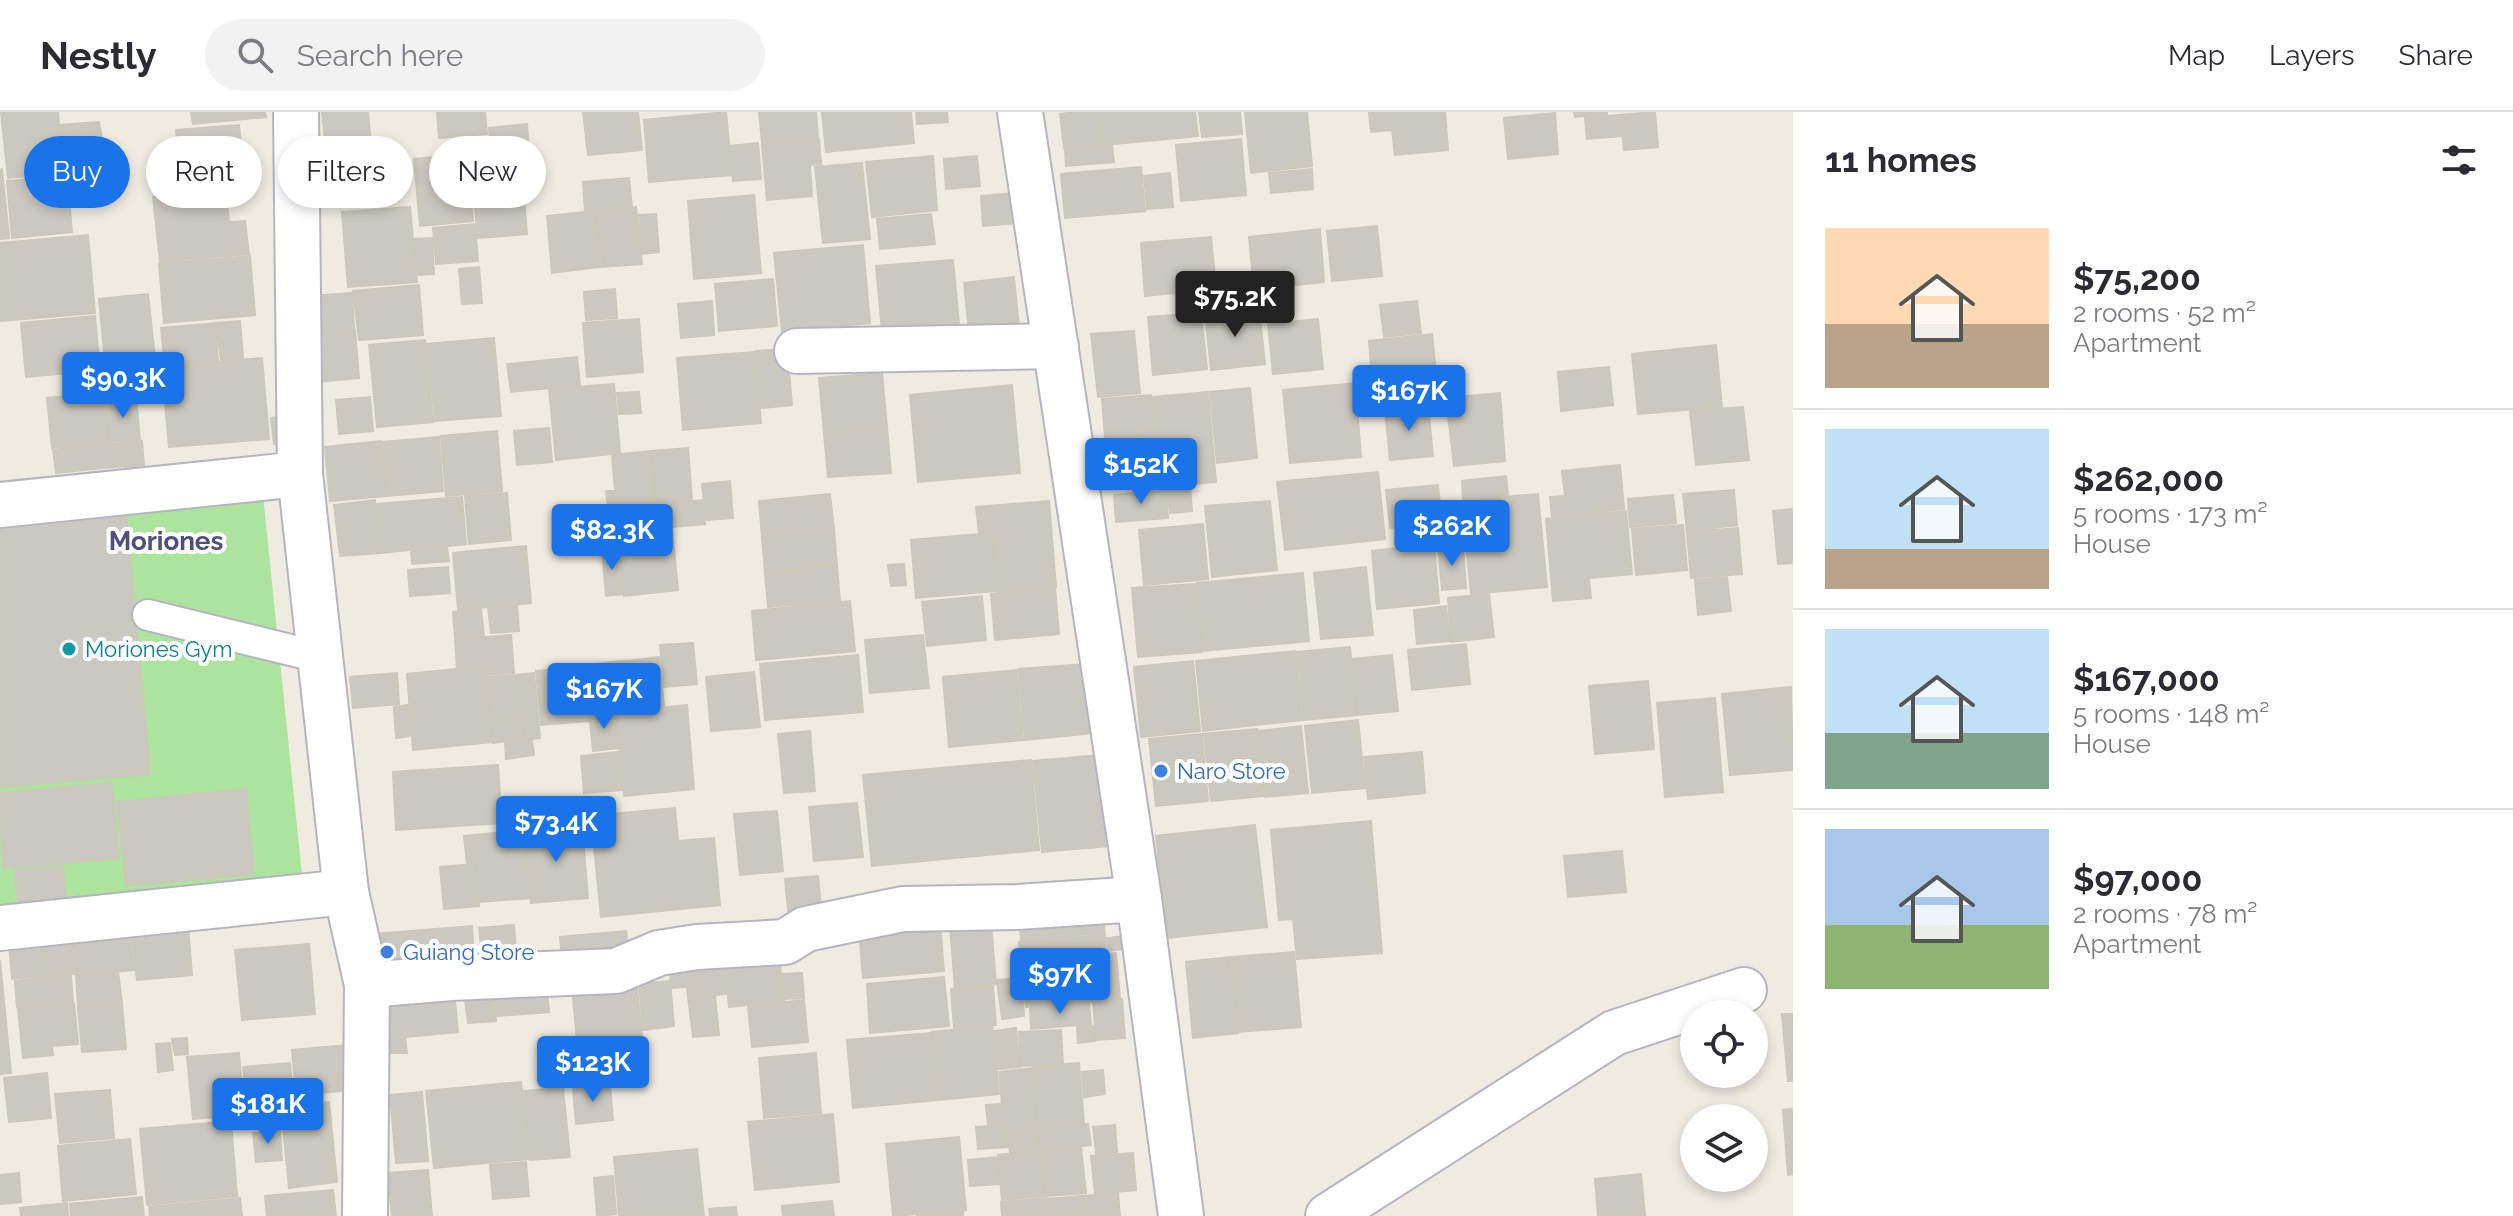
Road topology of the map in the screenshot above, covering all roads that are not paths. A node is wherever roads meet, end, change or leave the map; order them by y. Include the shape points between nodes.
1 (296, 112) edge
2 (1020, 112) edge
3 (1056, 346) junction
4 (797, 351) dead end
5 (300, 474) junction
6 (0, 505) edge
7 (148, 615) dead end
8 (319, 657) junction
9 (346, 892) junction
10 (1139, 899) junction
11 (0, 928) edge
12 (367, 985) junction
13 (1744, 990) dead end
14 (365, 1216) edge
15 (1181, 1216) edge
16 (1328, 1216) edge

1 - 5 street
2 - 3 street
3 - 4 street
3 - 10 street
5 - 6 street
5 - 8 street
7 - 8 lane
8 - 9 street
9 - 11 street
9 - 12 street
10 - 12 street via 903,909 806,929 785,942 659,953 616,971
10 - 15 street
12 - 14 street
13 - 16 street via 1614,1033

